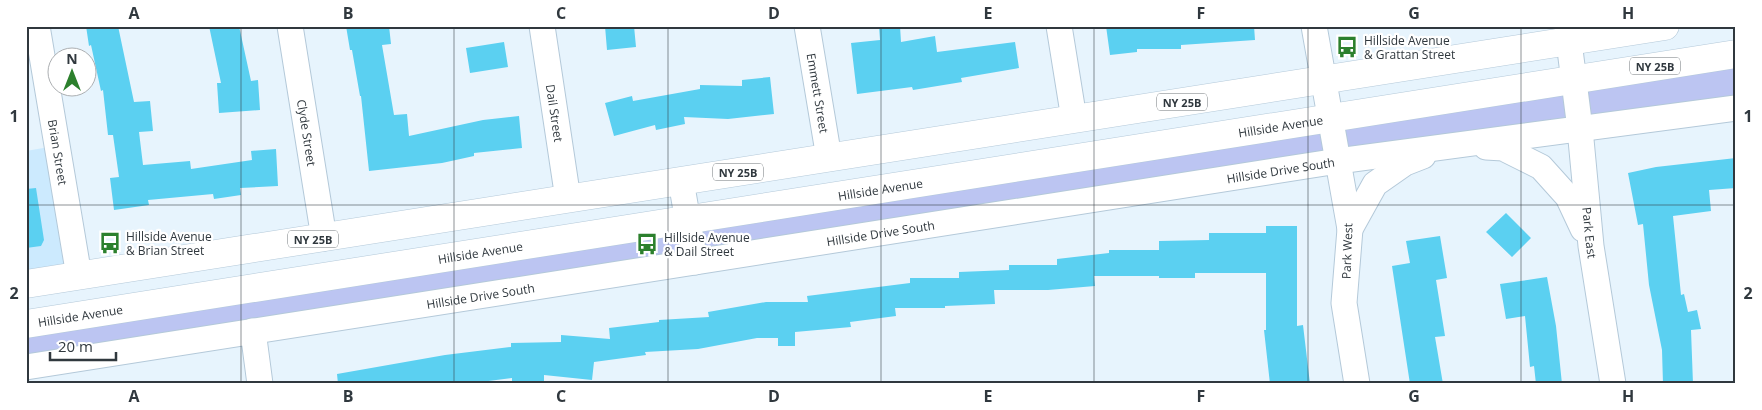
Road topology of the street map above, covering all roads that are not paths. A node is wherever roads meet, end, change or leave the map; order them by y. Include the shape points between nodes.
1 (37, 26) edge
2 (290, 26) edge
3 (542, 26) edge
4 (807, 26) edge
5 (1059, 26) edge
6 (1314, 26) edge
7 (1665, 26) edge
8 (1568, 34) edge
9 (1736, 54) edge
10 (1574, 79) junction
11 (1323, 80) junction
12 (1736, 108) edge
13 (1330, 118) junction
14 (1074, 119) junction
15 (1580, 129) junction
16 (1452, 146) junction
17 (829, 158) junction
18 (1338, 161) junction
19 (682, 181) junction
20 (568, 199) junction
21 (688, 219) junction
22 (1350, 230) junction
23 (324, 238) junction
24 (1591, 246) junction
25 (695, 262) junction
26 (79, 276) junction
27 (26, 284) edge
28 (26, 324) edge
29 (253, 331) junction
30 (26, 367) edge
31 (260, 384) edge
32 (1357, 384) edge
33 (1613, 384) edge

1 - 26 street, Brian Street
2 - 23 street, Clyde Street
3 - 20 street, Dail Street
4 - 17 street, Emmett Street
5 - 14 street
6 - 11 street, Park West
7 - 8 main road, NY 25B
8 - 10 street, Park East
8 - 11 main road, NY 25B
9 - 10 main road, Hillside Avenue / NY 25B
10 - 13 main road, Hillside Avenue / NY 25B
10 - 15 street, Park East
11 - 13 street, Park West
11 - 14 main road, NY 25B
12 - 15 street, Hillside Drive South
13 - 18 street, Park West
13 - 21 main road, Hillside Avenue / NY 25B
14 - 17 main road, NY 25B
15 - 16 street, Hillside Drive South
15 - 24 street, Park East
16 - 18 street, Hillside Drive South
16 - 22 street via 1405,163 1375,184
16 - 24 street via 1502,148 1541,167 1568,197
17 - 19 main road, NY 25B
18 - 22 street, Park West
18 - 25 street, Hillside Drive South
19 - 20 main road, NY 25B
19 - 21 street
20 - 23 main road, NY 25B
21 - 25 street
21 - 28 main road, Hillside Avenue / NY 25B
22 - 32 street, Park West via 1344,303
23 - 26 main road, NY 25B
24 - 33 street, Park East
25 - 29 street, Hillside Drive South
26 - 27 main road, NY 25B
29 - 30 street, Hillside Drive South
29 - 31 street

